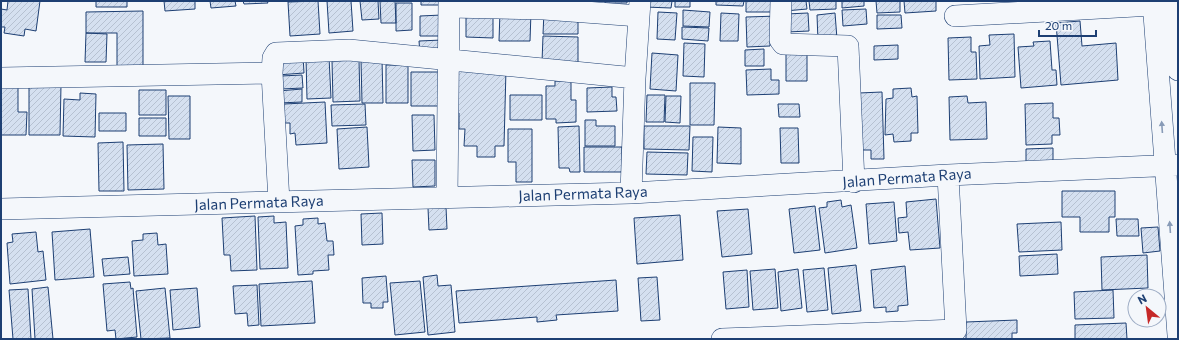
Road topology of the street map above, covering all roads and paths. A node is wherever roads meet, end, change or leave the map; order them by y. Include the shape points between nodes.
1 (781, 1) edge
2 (449, 4) edge
3 (1166, 8) edge
4 (639, 9) edge
5 (955, 16) dead end
6 (448, 60) junction
7 (1178, 70) edge
8 (272, 72) junction
9 (1, 78) edge
10 (634, 78) junction
11 (1172, 165) edge
12 (948, 175) junction
13 (854, 182) junction
14 (630, 193) junction
15 (447, 198) junction
16 (279, 202) junction
17 (1, 209) edge
18 (956, 334) edge
19 (1178, 335) edge
20 (722, 339) edge

1 - 13 street via 780,40 783,44 848,46
2 - 4 street via 544,9
2 - 6 street
3 - 5 street
3 - 7 street
11 -> 3 street
4 - 10 street
6 - 8 street via 349,50 276,53
6 - 10 street
6 - 15 street
8 - 9 street
8 - 16 street
10 - 14 street
11 - 12 street, Jalan Permata Raya
19 -> 11 street
12 - 13 street, Jalan Permata Raya
12 - 18 street
13 - 14 street, Jalan Permata Raya
14 - 15 street, Jalan Permata Raya
15 - 16 street, Jalan Permata Raya
16 - 17 street, Jalan Permata Raya
18 - 20 street

